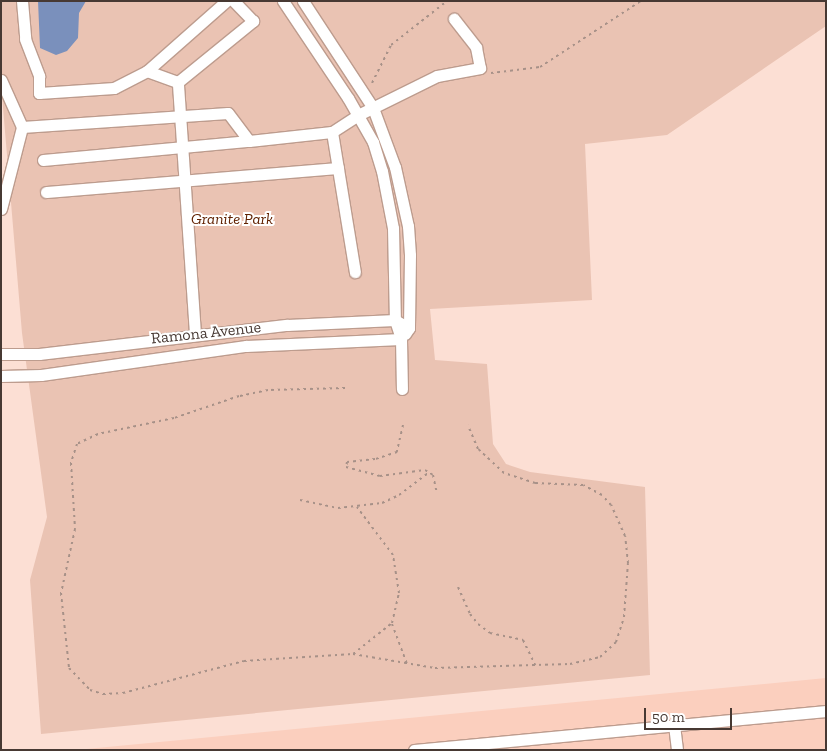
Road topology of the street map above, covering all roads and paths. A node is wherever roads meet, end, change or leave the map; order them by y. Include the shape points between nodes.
1 (22, 1) edge
2 (226, 1) edge
3 (234, 1) edge
4 (283, 1) edge
5 (303, 1) edge
6 (447, 1) edge
7 (641, 1) edge
8 (454, 19) dead end
9 (540, 67) dead end
10 (147, 71) junction
11 (1, 80) edge
12 (178, 82) junction
13 (372, 83) dead end
14 (373, 108) junction
15 (358, 115) junction
16 (180, 116) junction
17 (22, 127) junction
18 (332, 132) junction
19 (249, 141) junction
20 (182, 149) junction
21 (43, 160) dead end
22 (338, 168) junction
23 (184, 182) junction
24 (46, 192) dead end
25 (1, 209) edge
26 (355, 272) dead end
27 (395, 320) junction
28 (409, 328) junction
29 (195, 334) junction
30 (401, 339) junction
31 (1, 354) edge
32 (1, 376) edge
33 (345, 388) dead end
34 (402, 389) dead end
35 (403, 425) dead end
36 (468, 425) dead end
37 (430, 472) junction
38 (437, 494) dead end
39 (300, 500) dead end
40 (357, 507) junction
41 (458, 587) dead end
42 (392, 623) junction
43 (352, 654) junction
44 (407, 664) junction
45 (535, 665) junction
46 (826, 711) edge
47 (674, 725) junction
48 (414, 750) edge
49 (677, 750) edge

1 - 10 street via 25,39 39,76 38,92 114,88
2 - 10 street
3 - 12 street via 252,21
4 - 15 street
5 - 14 street
6 - 13 path via 391,45
7 - 9 path
8 - 14 street via 476,47 480,68 437,76
10 - 12 street
11 - 17 street
12 - 16 street
14 - 15 street
14 - 28 street via 396,167 408,226
15 - 18 street
15 - 27 street via 373,142 390,200 395,255
16 - 17 street
16 - 19 street via 228,113
16 - 20 street
17 - 25 street
18 - 19 street
18 - 22 street
19 - 20 street
20 - 21 street
20 - 23 street
22 - 23 street
22 - 26 street
23 - 24 street
23 - 29 street
27 - 28 street
27 - 29 street, Ramona Avenue via 287,325
27 - 30 street
28 - 30 street
29 - 31 street, Ramona Avenue via 39,354
30 - 32 street, Ramona Avenue via 246,346 41,375
30 - 34 street
33 - 43 path via 268,390 239,396 174,418 85,438 73,453 75,529 61,593 69,668 90,690 103,694 123,693 244,661
35 - 37 path via 397,452 375,459 350,461 346,467 375,475 420,470
36 - 45 path via 478,449 504,473 536,483 583,485 602,495 611,505 625,536 628,563 624,617 616,642 600,657 588,661
37 - 38 path via 435,479
37 - 40 path via 399,495 382,503
39 - 40 path via 325,506
40 - 42 path via 384,540 396,567 399,593
41 - 45 path via 478,624 490,633 523,640
42 - 43 path
42 - 44 path
43 - 44 path
44 - 45 path via 435,668
46 - 47 street
47 - 48 street
47 - 49 street

